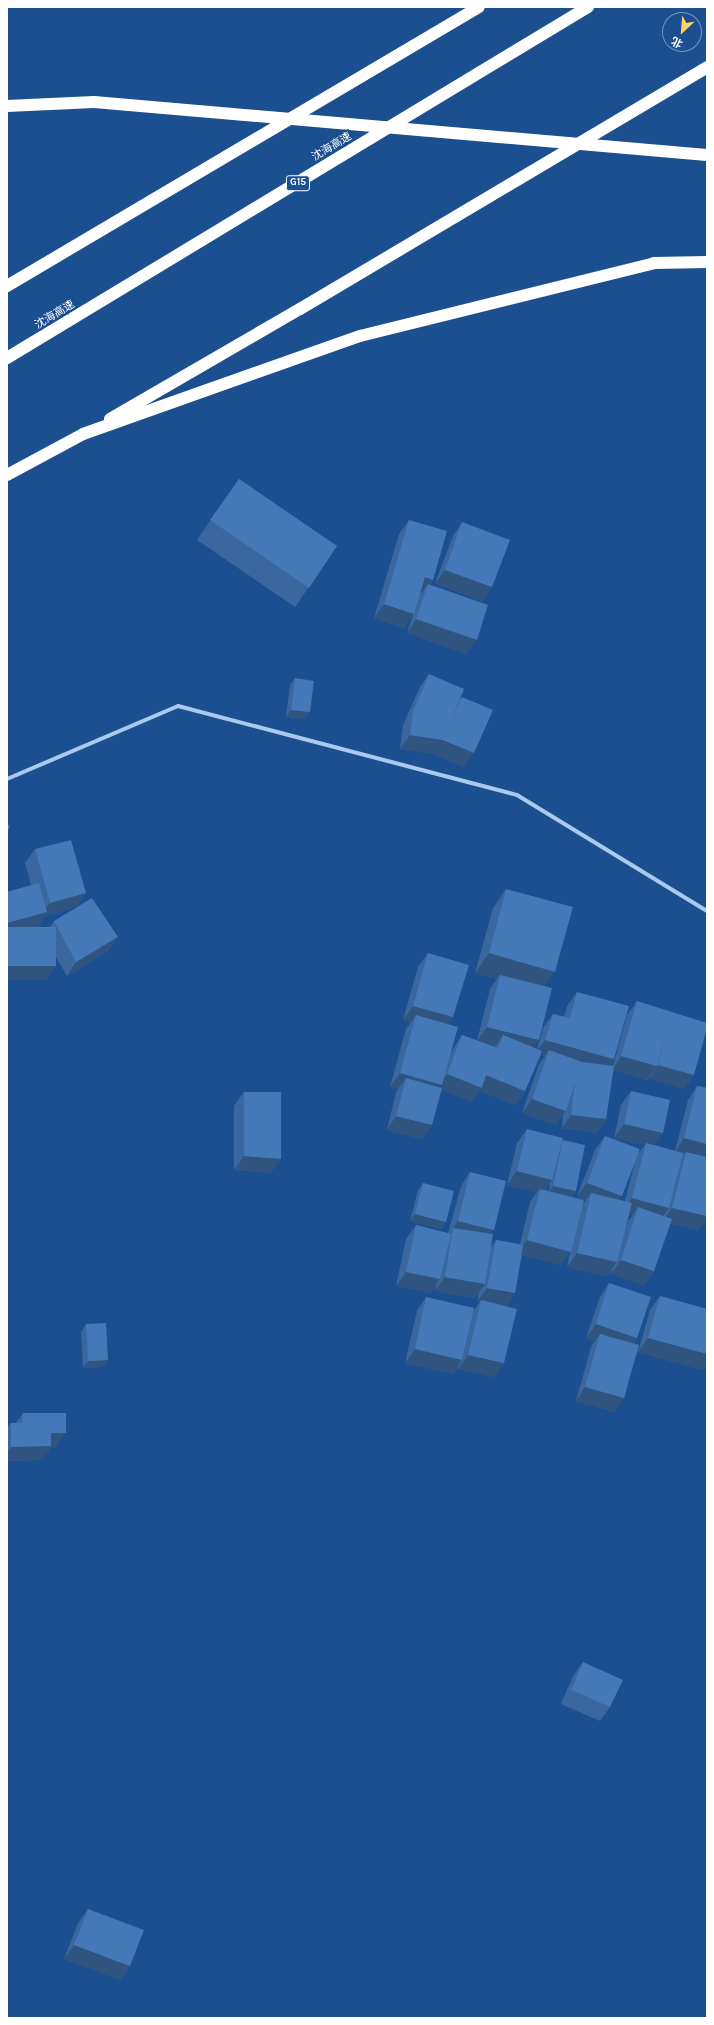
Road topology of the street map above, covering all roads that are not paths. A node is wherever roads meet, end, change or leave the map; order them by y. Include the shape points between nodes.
1 (479, 7) edge
2 (588, 7) edge
3 (707, 67) edge
4 (7, 106) edge
5 (707, 155) edge
6 (707, 262) edge
7 (7, 286) edge
8 (7, 358) edge
9 (82, 434) junction
10 (7, 475) edge
11 (7, 779) edge
12 (707, 911) edge

1 - 7 highway
2 - 8 highway, 沈海高速 / G15
3 - 9 highway via 300,309
4 - 5 highway, bridge via 94,102
6 - 9 highway via 654,263 360,336
9 - 10 highway
11 - 12 street via 178,706 518,795

